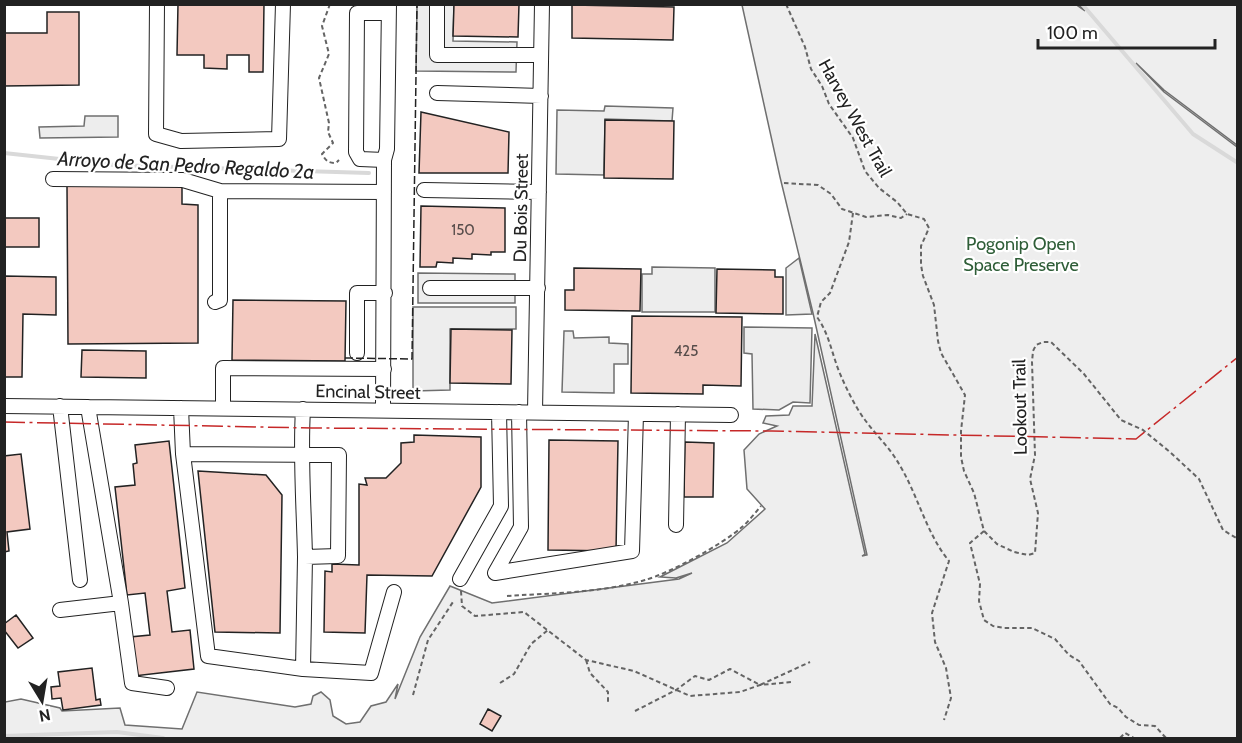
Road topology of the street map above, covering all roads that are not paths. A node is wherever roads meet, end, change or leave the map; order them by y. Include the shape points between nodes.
1 (157, 4) edge
2 (283, 4) edge
3 (437, 4) edge
4 (542, 4) edge
5 (388, 9) edge
6 (541, 55) junction
7 (437, 93) dead end
8 (540, 96) junction
9 (384, 160) junction
10 (53, 179) dead end
11 (220, 190) junction
12 (424, 190) dead end
13 (384, 192) junction
14 (539, 192) junction
15 (430, 288) dead end
16 (538, 288) junction
17 (385, 293) junction
18 (215, 302) dead end
19 (357, 353) dead end
20 (384, 369) junction
21 (4, 405) edge
22 (60, 406) junction
23 (88, 407) junction
24 (181, 408) junction
25 (222, 408) junction
26 (303, 409) junction
27 (383, 410) junction
28 (499, 411) junction
29 (519, 412) junction
30 (535, 412) junction
31 (636, 414) junction
32 (678, 414) junction
33 (731, 415) dead end
34 (183, 454) junction
35 (302, 454) junction
36 (676, 525) dead end
37 (305, 557) junction
38 (460, 579) road end
39 (80, 580) dead end
40 (394, 592) dead end
41 (121, 603) junction
42 (60, 610) dead end
43 (303, 669) junction
44 (167, 688) dead end

1 - 2 street via 156,134 181,141 279,139
3 - 6 street via 437,55
4 - 6 street, Du Bois Street
5 - 9 street
5 - 9 street via 357,13 357,152 360,159
6 - 8 street, Du Bois Street
7 - 8 street
8 - 14 street, Du Bois Street
9 - 13 street
10 - 11 street via 183,180
11 - 13 street
11 - 18 street via 220,300
12 - 14 street
13 - 17 street
14 - 16 street, Du Bois Street
15 - 16 street
16 - 30 street, Du Bois Street
17 - 19 street via 357,293
17 - 20 street
20 - 25 street via 222,368
20 - 27 street
21 - 22 street, Encinal Street
22 - 23 street, Encinal Street
22 - 39 street
23 - 24 street, Encinal Street
23 - 41 street
24 - 25 street, Encinal Street
24 - 34 street
25 - 26 street, Encinal Street
26 - 27 street, Encinal Street
26 - 35 street
27 - 28 street, Encinal Street
28 - 29 street, Encinal Street
28 - 38 street via 501,506
29 - 30 street, Encinal Street
29 - 31 street via 521,527 495,573 632,551
30 - 31 street, Encinal Street
31 - 32 street, Encinal Street
32 - 33 street, Encinal Street
32 - 36 street
34 - 35 street
34 - 43 street via 208,656
35 - 37 street
35 - 37 street via 339,455 338,556
37 - 43 street
40 - 43 street via 371,673
41 - 42 street
41 - 44 street via 132,683

